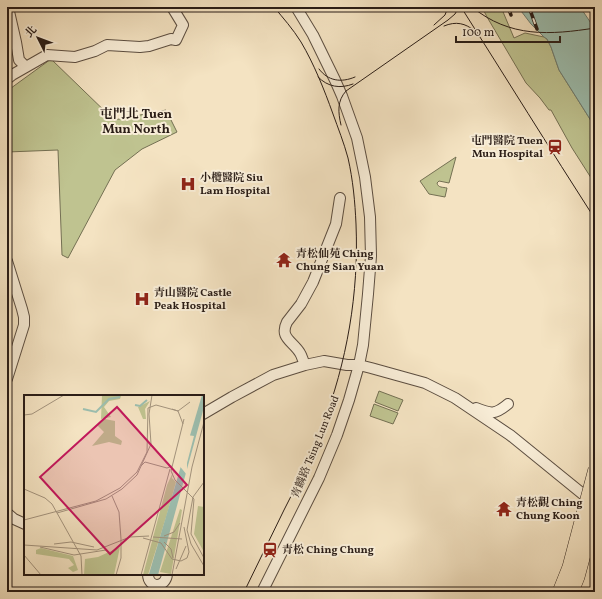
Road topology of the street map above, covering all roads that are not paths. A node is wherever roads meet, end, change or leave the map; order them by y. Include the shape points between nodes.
1 (8, 7) edge
2 (172, 7) edge
3 (296, 7) edge
4 (26, 67) junction
5 (7, 79) edge
6 (340, 198) dead end
7 (7, 261) edge
8 (305, 365) junction
9 (359, 365) junction
10 (7, 379) edge
11 (464, 404) junction
12 (508, 404) dead end
13 (204, 413) edge
14 (595, 469) edge
15 (592, 512) edge
16 (7, 514) edge
17 (24, 524) edge
18 (579, 527) junction
19 (148, 575) edge
20 (167, 575) edge
21 (262, 592) edge
22 (551, 592) edge
23 (559, 592) edge
24 (573, 592) edge

1 - 4 street via 19,60
2 - 4 street via 183,25 176,40 171,39 140,48 107,45 75,56 47,56
3 - 9 street, 青麟路 Tsing Lun Road via 314,35 340,90 357,138 365,177 370,216 371,256
4 - 5 street
6 - 8 street via 336,224 313,282 284,329 285,336 299,352
7 - 10 street via 24,317 22,333
8 - 9 street via 324,361
8 - 13 street via 262,380
9 - 11 street via 425,383
9 - 21 street, 青麟路 Tsing Lun Road via 337,435 319,478
11 - 12 street via 494,413
11 - 15 street via 510,436
14 - 15 main road, bridge
15 - 18 main road
15 - 24 main road
16 - 17 street
18 - 22 main road
18 - 23 main road via 574,552
19 - 20 street via 149,581 158,585 164,582

